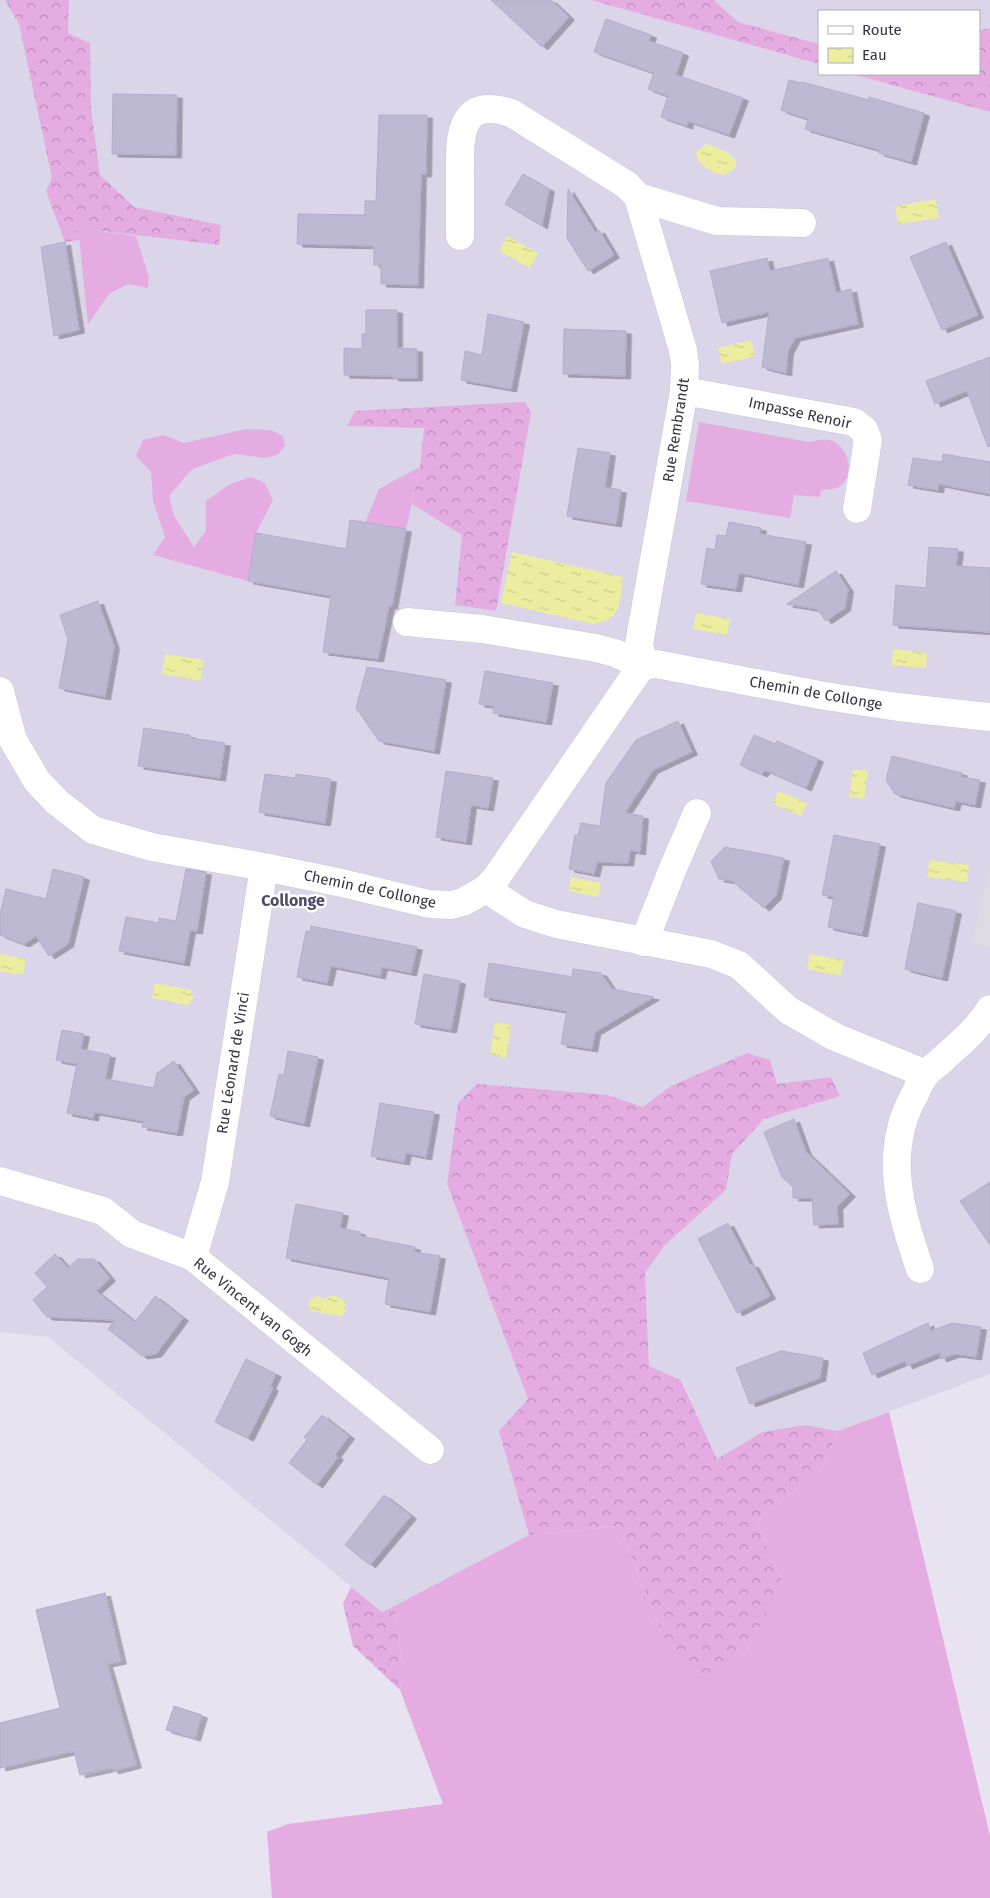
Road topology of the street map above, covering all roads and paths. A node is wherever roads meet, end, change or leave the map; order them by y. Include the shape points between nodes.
1 (638, 197) junction
2 (802, 223) dead end
3 (460, 236) dead end
4 (684, 391) junction
5 (857, 509) dead end
6 (407, 622) dead end
7 (644, 666) junction
8 (0, 692) edge
9 (990, 717) edge
10 (697, 813) dead end
11 (264, 867) junction
12 (486, 889) junction
13 (644, 942) junction
14 (990, 1009) edge
15 (926, 1074) junction
16 (0, 1181) edge
17 (193, 1257) junction
18 (920, 1270) dead end
19 (430, 1450) dead end

1 - 2 street via 717,221
1 - 3 street via 627,185 511,113 494,108 479,111 468,119 460,138
1 - 4 street, Rue Rembrandt via 683,350
4 - 5 street, Impasse Renoir via 854,422 864,430 868,440
4 - 7 street, Rue Rembrandt via 639,644
6 - 7 street, Chemin de Collonge via 482,629 596,648
7 - 9 street, Chemin de Collonge via 656,664 834,697
7 - 12 street, Chemin de Collonge
8 - 11 street, Chemin de Collonge via 13,740 36,781 56,802 93,830 152,847
10 - 13 street
11 - 12 street, Chemin de Collonge via 429,904 463,902
11 - 17 street, Rue Léonard de Vinci via 215,1182
12 - 13 street via 525,914 556,924
13 - 15 street via 711,954 739,965 788,1010 835,1037
14 - 15 street via 978,1026
15 - 18 street via 905,1110 898,1135 896,1178
16 - 17 street, Rue Vincent van Gogh via 103,1211 132,1234
17 - 19 street, Rue Vincent van Gogh

